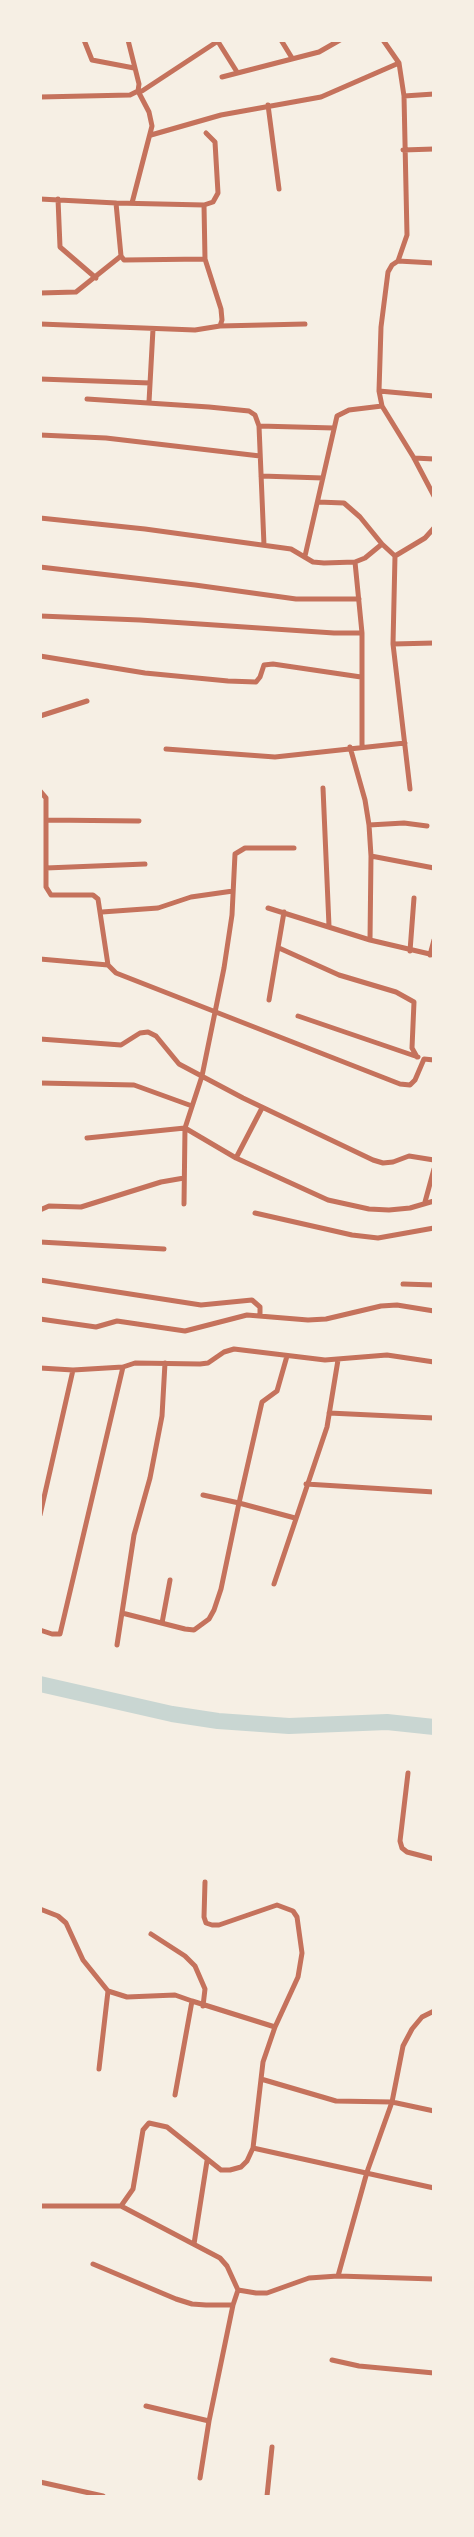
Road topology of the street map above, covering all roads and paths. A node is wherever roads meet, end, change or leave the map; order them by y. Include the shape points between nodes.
1 (84, 40) edge
2 (128, 40) edge
3 (281, 40) edge
4 (383, 40) edge
5 (218, 41) edge
6 (339, 41) edge
7 (292, 58) junction
8 (399, 63) junction
9 (134, 68) junction
10 (237, 72) junction
11 (222, 77) dead end
12 (138, 91) junction
13 (434, 94) edge
14 (404, 96) junction
15 (40, 97) edge
16 (268, 105) junction
17 (206, 133) dead end
18 (151, 135) junction
19 (434, 149) edge
20 (404, 150) junction
21 (279, 189) dead end
22 (40, 199) edge
23 (58, 199) junction
24 (116, 203) junction
25 (132, 203) junction
26 (204, 205) junction
27 (121, 256) junction
28 (206, 259) junction
29 (398, 261) junction
30 (434, 263) edge
31 (96, 278) junction
32 (40, 292) edge
33 (40, 324) edge
34 (306, 324) dead end
35 (220, 326) junction
36 (153, 329) junction
37 (40, 379) edge
38 (150, 383) junction
39 (379, 391) junction
40 (434, 396) edge
41 (87, 399) dead end
42 (149, 402) junction
43 (382, 406) junction
44 (259, 426) junction
45 (334, 428) junction
46 (40, 435) edge
47 (260, 456) junction
48 (414, 458) junction
49 (434, 459) edge
50 (261, 476) junction
51 (323, 478) junction
52 (434, 496) edge
53 (318, 502) junction
54 (40, 518) edge
55 (434, 528) edge
56 (382, 544) junction
57 (264, 545) junction
58 (305, 556) junction
59 (395, 556) junction
60 (355, 562) junction
61 (40, 567) edge
62 (359, 599) junction
63 (40, 616) edge
64 (362, 633) junction
65 (434, 643) edge
66 (393, 644) junction
67 (40, 656) edge
68 (361, 677) junction
69 (87, 700) dead end
70 (40, 716) edge
71 (405, 742) junction
72 (362, 746) junction
73 (350, 747) junction
74 (166, 749) dead end
75 (323, 788) dead end
76 (410, 789) dead end
77 (40, 791) edge
78 (46, 820) junction
79 (139, 821) dead end
80 (369, 825) junction
81 (427, 826) dead end
82 (294, 848) dead end
83 (372, 856) junction
84 (145, 864) dead end
85 (46, 868) junction
86 (434, 868) edge
87 (233, 891) junction
88 (414, 898) dead end
89 (268, 908) dead end
90 (102, 912) junction
91 (284, 912) junction
92 (329, 926) junction
93 (370, 940) junction
94 (434, 940) edge
95 (279, 948) junction
96 (410, 951) junction
97 (432, 955) edge
98 (40, 959) edge
99 (108, 965) junction
100 (269, 1000) dead end
101 (215, 1010) junction
102 (298, 1016) dead end
103 (40, 1039) edge
104 (417, 1056) junction
105 (424, 1059) junction
106 (434, 1060) edge
107 (202, 1076) junction
108 (40, 1083) edge
109 (192, 1106) junction
110 (262, 1108) junction
111 (185, 1128) junction
112 (87, 1138) dead end
113 (236, 1158) junction
114 (434, 1160) edge
115 (434, 1169) edge
116 (184, 1178) junction
117 (434, 1201) edge
118 (425, 1202) junction
119 (184, 1204) dead end
120 (40, 1210) edge
121 (255, 1213) dead end
122 (434, 1228) edge
123 (40, 1242) edge
124 (164, 1249) dead end
125 (40, 1280) edge
126 (403, 1284) dead end
127 (434, 1285) edge
128 (434, 1311) edge
129 (260, 1316) junction
130 (40, 1319) edge
131 (287, 1356) junction
132 (339, 1360) junction
133 (434, 1362) edge
134 (165, 1363) junction
135 (123, 1367) junction
136 (40, 1368) edge
137 (73, 1370) junction
138 (329, 1413) junction
139 (434, 1418) edge
140 (306, 1484) junction
141 (434, 1492) edge
142 (203, 1495) dead end
143 (239, 1503) junction
144 (40, 1515) edge
145 (295, 1518) junction
146 (170, 1580) dead end
147 (274, 1584) dead end
148 (122, 1613) junction
149 (162, 1623) junction
150 (40, 1630) edge
151 (117, 1645) dead end
152 (408, 1773) dead end
153 (434, 1859) edge
154 (205, 1882) dead end
155 (40, 1909) edge
156 (151, 1934) dead end
157 (108, 1991) junction
158 (192, 2001) junction
159 (203, 2006) junction
160 (434, 2011) edge
161 (275, 2027) junction
162 (99, 2069) dead end
163 (261, 2079) junction
164 (175, 2095) dead end
165 (392, 2102) junction
166 (434, 2111) edge
167 (253, 2148) junction
168 (207, 2161) junction
169 (367, 2172) junction
170 (434, 2188) edge
171 (40, 2206) edge
172 (121, 2206) junction
173 (194, 2244) junction
174 (93, 2264) dead end
175 (338, 2276) junction
176 (434, 2279) edge
177 (238, 2290) junction
178 (233, 2305) junction
179 (332, 2360) dead end
180 (434, 2373) edge
181 (146, 2406) dead end
182 (209, 2421) junction
183 (272, 2447) dead end
184 (200, 2478) dead end
185 (40, 2482) edge
186 (66, 2488) junction
187 (66, 2496) edge
188 (103, 2496) edge
189 (267, 2496) edge

1 - 9 street via 92,60
2 - 9 street
3 - 7 street
4 - 8 street
5 - 10 street
5 - 12 street
6 - 7 street via 319,52
7 - 10 street
8 - 14 street
8 - 16 street via 321,97
9 - 12 street
10 - 11 street
12 - 15 street via 130,95
12 - 18 street via 149,112
13 - 14 street
14 - 20 street
16 - 18 street
16 - 21 street
17 - 26 street via 215,142 218,192 213,202
18 - 25 street
19 - 20 street
20 - 29 street via 407,235
22 - 23 street
23 - 24 street
23 - 31 street via 60,247
24 - 25 street
24 - 27 street
25 - 26 street
26 - 28 street
27 - 28 street via 129,261
27 - 31 street
28 - 35 street via 221,309
29 - 30 street
29 - 39 street via 388,272
31 - 32 street via 76,292
33 - 36 street
34 - 35 street
35 - 36 street
36 - 38 street
37 - 38 street
38 - 42 street
39 - 40 street
39 - 43 street
41 - 42 street
42 - 44 street via 249,411
43 - 45 street via 339,414
43 - 48 street
44 - 45 street
44 - 47 street
45 - 51 street
46 - 47 street
47 - 50 street
48 - 49 street
48 - 52 street
50 - 51 street
50 - 57 street
51 - 53 street
53 - 56 street via 344,503
53 - 58 street
54 - 57 street
55 - 59 street
56 - 59 street
56 - 60 street
57 - 58 street via 291,549
58 - 60 street via 313,562
59 - 66 street
60 - 62 street
61 - 62 street via 296,599
62 - 64 street
63 - 64 street
64 - 68 street
65 - 66 street
66 - 71 street
67 - 68 street via 145,673 228,681 256,682 264,665 273,664
68 - 72 street
69 - 70 street
71 - 72 street
71 - 76 street
72 - 73 street
73 - 74 street via 275,757
73 - 80 street
75 - 92 street
77 - 78 street via 46,798
78 - 79 street
78 - 85 street
80 - 81 street
80 - 83 street
82 - 87 street via 239,849 235,854
83 - 86 street
83 - 93 street
84 - 85 street
85 - 90 street via 46,887 51,895 93,895 98,898
87 - 90 street via 191,897 158,908
87 - 101 street
88 - 96 street
89 - 91 street
90 - 99 street
91 - 92 street
91 - 95 street
92 - 93 street
93 - 96 street
94 - 97 street
95 - 100 street
95 - 104 street via 414,1002 412,1048
96 - 97 street
98 - 99 street
99 - 101 street via 116,973
101 - 105 street via 400,1084 410,1085 415,1080
101 - 107 street
102 - 104 street
103 - 107 street via 121,1045 148,1032 179,1064
104 - 105 street
105 - 106 street
107 - 109 street
107 - 110 street
108 - 109 street via 134,1085
109 - 111 street
110 - 113 street
110 - 114 street via 383,1163 409,1156
111 - 112 street
111 - 113 street
111 - 116 street
113 - 118 street via 328,1200 389,1210
115 - 118 street
116 - 119 street
116 - 120 street via 81,1207 50,1206
117 - 118 street
121 - 122 street via 378,1238
123 - 124 street
125 - 129 street via 201,1305 252,1300 260,1307
126 - 127 street
128 - 129 street via 397,1305 326,1319
129 - 130 street via 234,1317 185,1331 117,1321 96,1327
131 - 132 street
131 - 134 street via 234,1349 208,1362
131 - 143 street via 277,1391 262,1402
132 - 133 street via 387,1354
132 - 138 street
134 - 135 street
134 - 148 street via 162,1416 134,1535
135 - 137 street
135 - 150 street via 60,1634
136 - 137 street
137 - 144 street
138 - 139 street
138 - 140 street
140 - 141 street
140 - 145 street
142 - 143 street
143 - 145 street
143 - 149 street via 221,1589 209,1619 194,1630
145 - 147 street
146 - 149 street
148 - 149 street
148 - 151 street
152 - 153 street via 402,1848
154 - 161 street via 204,1917 212,1926 277,1905 293,1911 297,1917 302,1953 298,1977
155 - 157 street via 66,1923 78,1952
156 - 159 street via 195,1966 205,1989
157 - 158 street via 127,1997 175,1995
157 - 162 street
158 - 159 street
158 - 164 street
159 - 161 street
160 - 165 street via 422,2017 404,2046
161 - 163 street
163 - 165 street via 336,2101
163 - 167 street
165 - 166 street
165 - 169 street
167 - 168 street via 241,2167 221,2170
167 - 169 street
168 - 172 street via 167,2127 149,2123 143,2130 133,2189
168 - 173 street
169 - 170 street
169 - 175 street
171 - 172 street
172 - 173 street
173 - 177 street via 220,2258
174 - 178 street via 192,2304
175 - 176 street
175 - 177 street via 300,2279 267,2293
177 - 178 street
178 - 182 street
179 - 180 street
181 - 182 street
182 - 184 street
183 - 189 street
185 - 186 street
186 - 187 street
186 - 188 street

